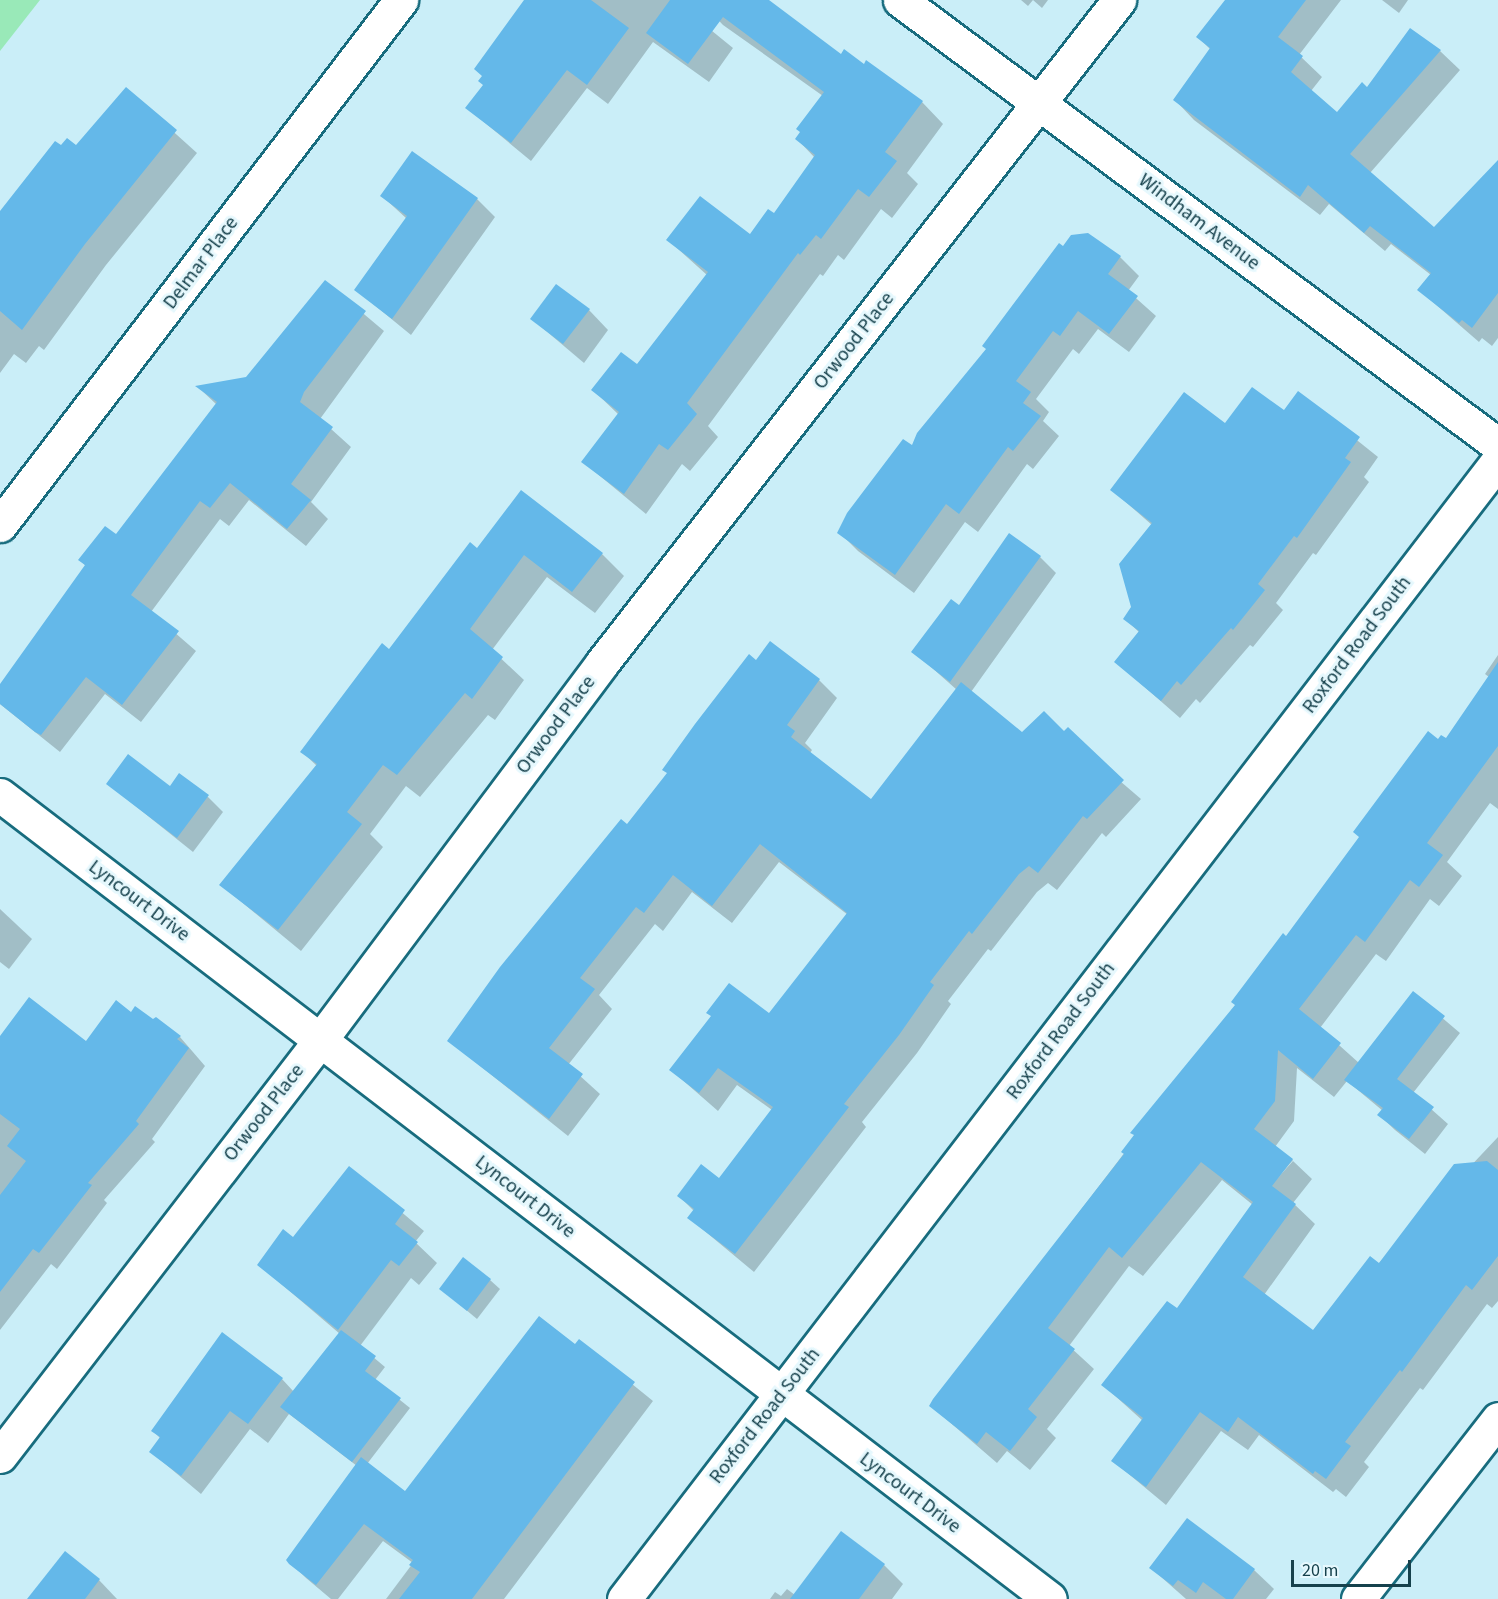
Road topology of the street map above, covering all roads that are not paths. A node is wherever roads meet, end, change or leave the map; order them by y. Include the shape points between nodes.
1 (401, 0) edge
2 (900, 0) edge
3 (1119, 0) edge
4 (1039, 103) junction
5 (1498, 444) edge
6 (1498, 461) edge
7 (0, 525) edge
8 (0, 795) edge
9 (321, 1039) junction
10 (782, 1395) junction
11 (1498, 1419) edge
12 (0, 1456) edge
13 (624, 1599) edge
14 (1050, 1599) edge
15 (1358, 1599) edge

1 - 7 street, Delmar Place
2 - 4 street, Windham Avenue
3 - 4 street, Orwood Place
4 - 5 street, Windham Avenue
4 - 9 street, Orwood Place via 602,663
6 - 10 street, Roxford Road South
8 - 9 street, Lyncourt Drive
9 - 10 street, Lyncourt Drive
9 - 12 street, Orwood Place
10 - 13 street, Roxford Road South
10 - 14 street, Lyncourt Drive
11 - 15 street

